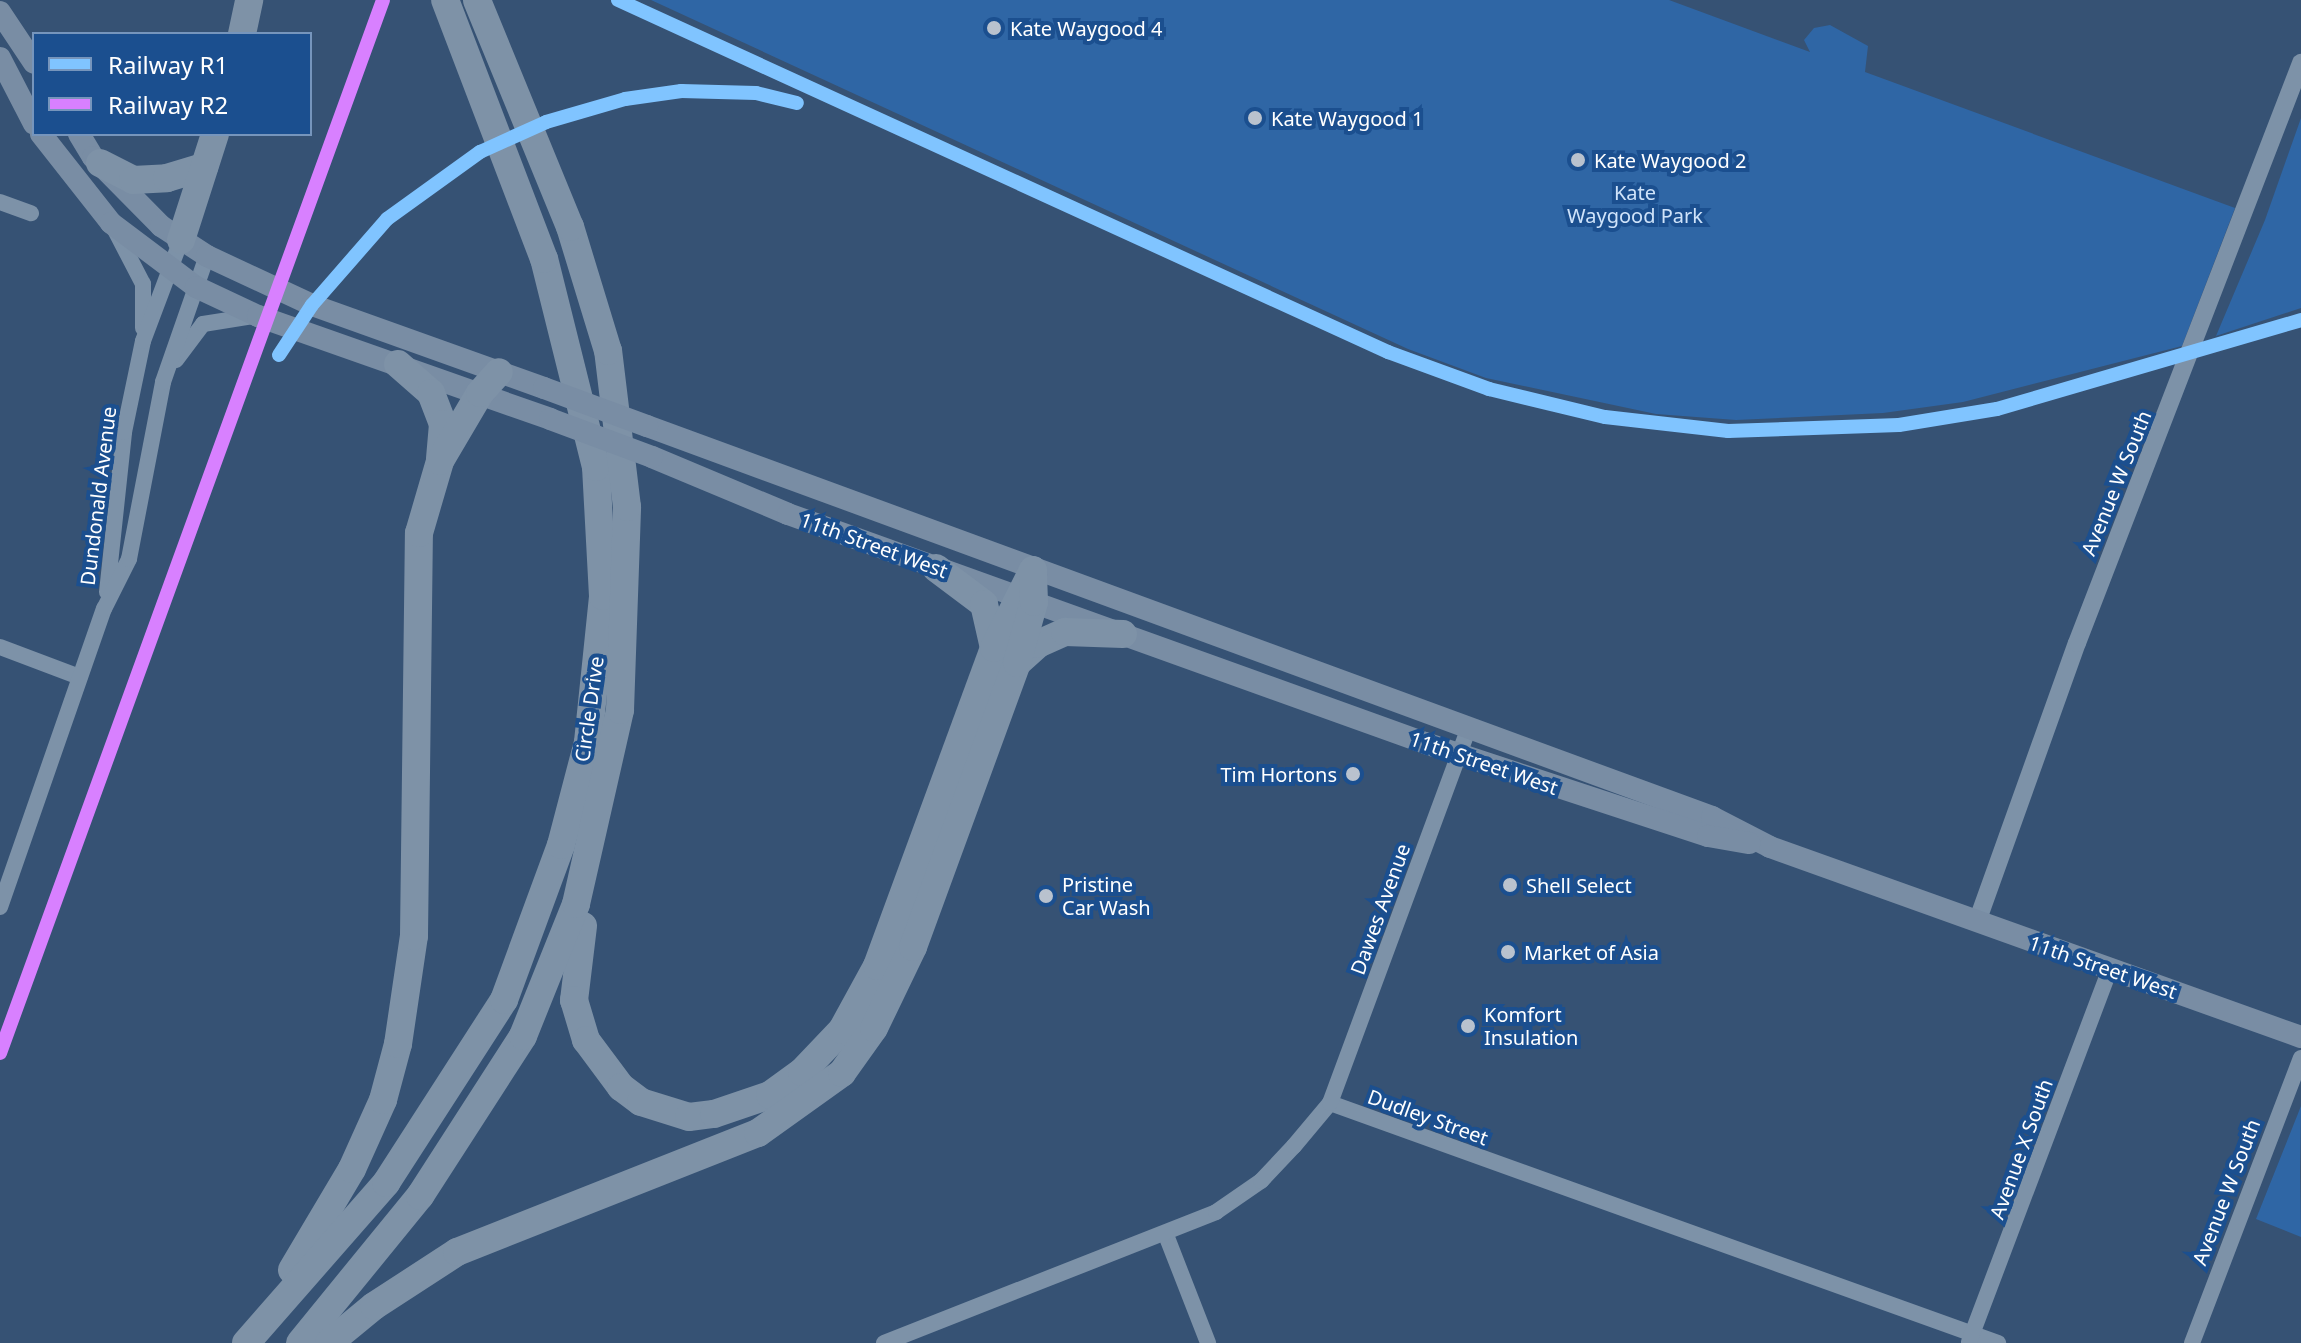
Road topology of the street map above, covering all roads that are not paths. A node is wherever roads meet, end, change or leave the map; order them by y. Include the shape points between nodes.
1 (249, 0) edge
2 (445, 0) edge
3 (477, 0) edge
4 (0, 12) edge
5 (242, 32) edge
6 (0, 58) edge
7 (32, 60) edge
8 (2301, 63) edge
9 (32, 120) edge
10 (43, 136) edge
11 (80, 136) edge
12 (214, 136) edge
13 (100, 163) junction
14 (204, 167) junction
15 (0, 202) edge
16 (31, 213) dead end
17 (111, 223) junction
18 (181, 240) junction
19 (207, 256) junction
20 (170, 273) junction
21 (196, 287) junction
22 (258, 316) junction
23 (143, 341) junction
24 (398, 364) junction
25 (499, 372) junction
26 (163, 382) junction
27 (480, 393) junction
28 (440, 461) junction
29 (936, 568) junction
30 (1033, 570) junction
31 (1025, 599) junction
32 (104, 609) junction
33 (1123, 634) junction
34 (0, 647) edge
35 (1006, 656) junction
36 (80, 677) junction
37 (1468, 730) junction
38 (1459, 755) junction
39 (601, 807) junction
40 (1770, 847) junction
41 (0, 907) edge
42 (1977, 922) junction
43 (2110, 969) junction
44 (2301, 1037) edge
45 (2301, 1058) edge
46 (1330, 1103) junction
47 (1166, 1235) junction
48 (254, 1333) edge
49 (1971, 1338) edge
50 (300, 1343) edge
51 (329, 1343) edge
52 (884, 1343) edge
53 (1208, 1343) edge
54 (1998, 1343) edge
55 (2192, 1343) edge

1 - 5 highway
2 - 48 highway, Circle Drive via 544,259 596,467 603,596 588,742 561,845 504,1000 386,1183
3 - 39 highway, Circle Drive via 575,240 608,351 627,507 627,578 620,710
4 - 7 main road
6 - 9 main road
8 - 42 street, Avenue W South via 2077,643
10 - 17 main road, 11th Street West
11 - 13 main road, 11th Street West
12 - 14 highway
13 - 14 highway via 133,180 167,178
13 - 18 main road, 11th Street West
14 - 18 highway
15 - 16 street
17 - 20 main road, 11th Street West
17 - 23 street, Dundonald Avenue via 143,284
18 - 19 main road, 11th Street West
18 - 20 street, Dundonald Avenue
19 - 21 street, Dundonald Avenue
19 - 25 main road, 11th Street West via 312,305
20 - 21 main road, 11th Street West
20 - 23 street, Dundonald Avenue
21 - 22 main road, 11th Street West
21 - 26 street, Dundonald Avenue
22 - 24 main road, 11th Street West
22 - 26 street, Dundonald Avenue via 220,317 203,324
23 - 32 street, Dundonald Avenue via 124,432
24 - 27 main road, 11th Street West
24 - 28 highway via 431,393 443,424
25 - 27 highway
25 - 30 main road, 11th Street West, bridge
26 - 32 street, Dundonald Avenue via 129,559
27 - 28 highway
27 - 29 main road, 11th Street West, bridge
28 - 48 highway via 416,563 410,989 383,1100 352,1169
29 - 31 main road, 11th Street West
29 - 35 highway via 984,604
30 - 31 highway
30 - 37 main road, 11th Street West
31 - 33 main road, 11th Street West
31 - 35 highway
32 - 36 street, Dundonald Avenue
33 - 35 highway via 1065,632
33 - 38 main road, 11th Street West
34 - 36 street
35 - 39 highway via 858,1003 822,1053 754,1102 714,1114 666,1112 621,1087 586,1040 574,1000 576,959
35 - 51 highway via 897,984 842,1073 758,1133 457,1252 374,1306
36 - 41 street, Dundonald Avenue
37 - 38 street, Dawes Avenue
37 - 40 main road, 11th Street West via 1712,817
38 - 40 main road, 11th Street West via 1708,836
38 - 46 street, Dawes Avenue
39 - 50 highway, Circle Drive via 576,904 542,997 503,1073 388,1239
40 - 42 main road, 11th Street West
42 - 43 main road, 11th Street West
43 - 44 main road, 11th Street West
43 - 49 street, Avenue X South
45 - 55 street, Avenue W South
46 - 47 street via 1261,1181 1216,1212
46 - 49 street, Dudley Street
47 - 52 street
47 - 53 street
49 - 54 street, Dudley Street

